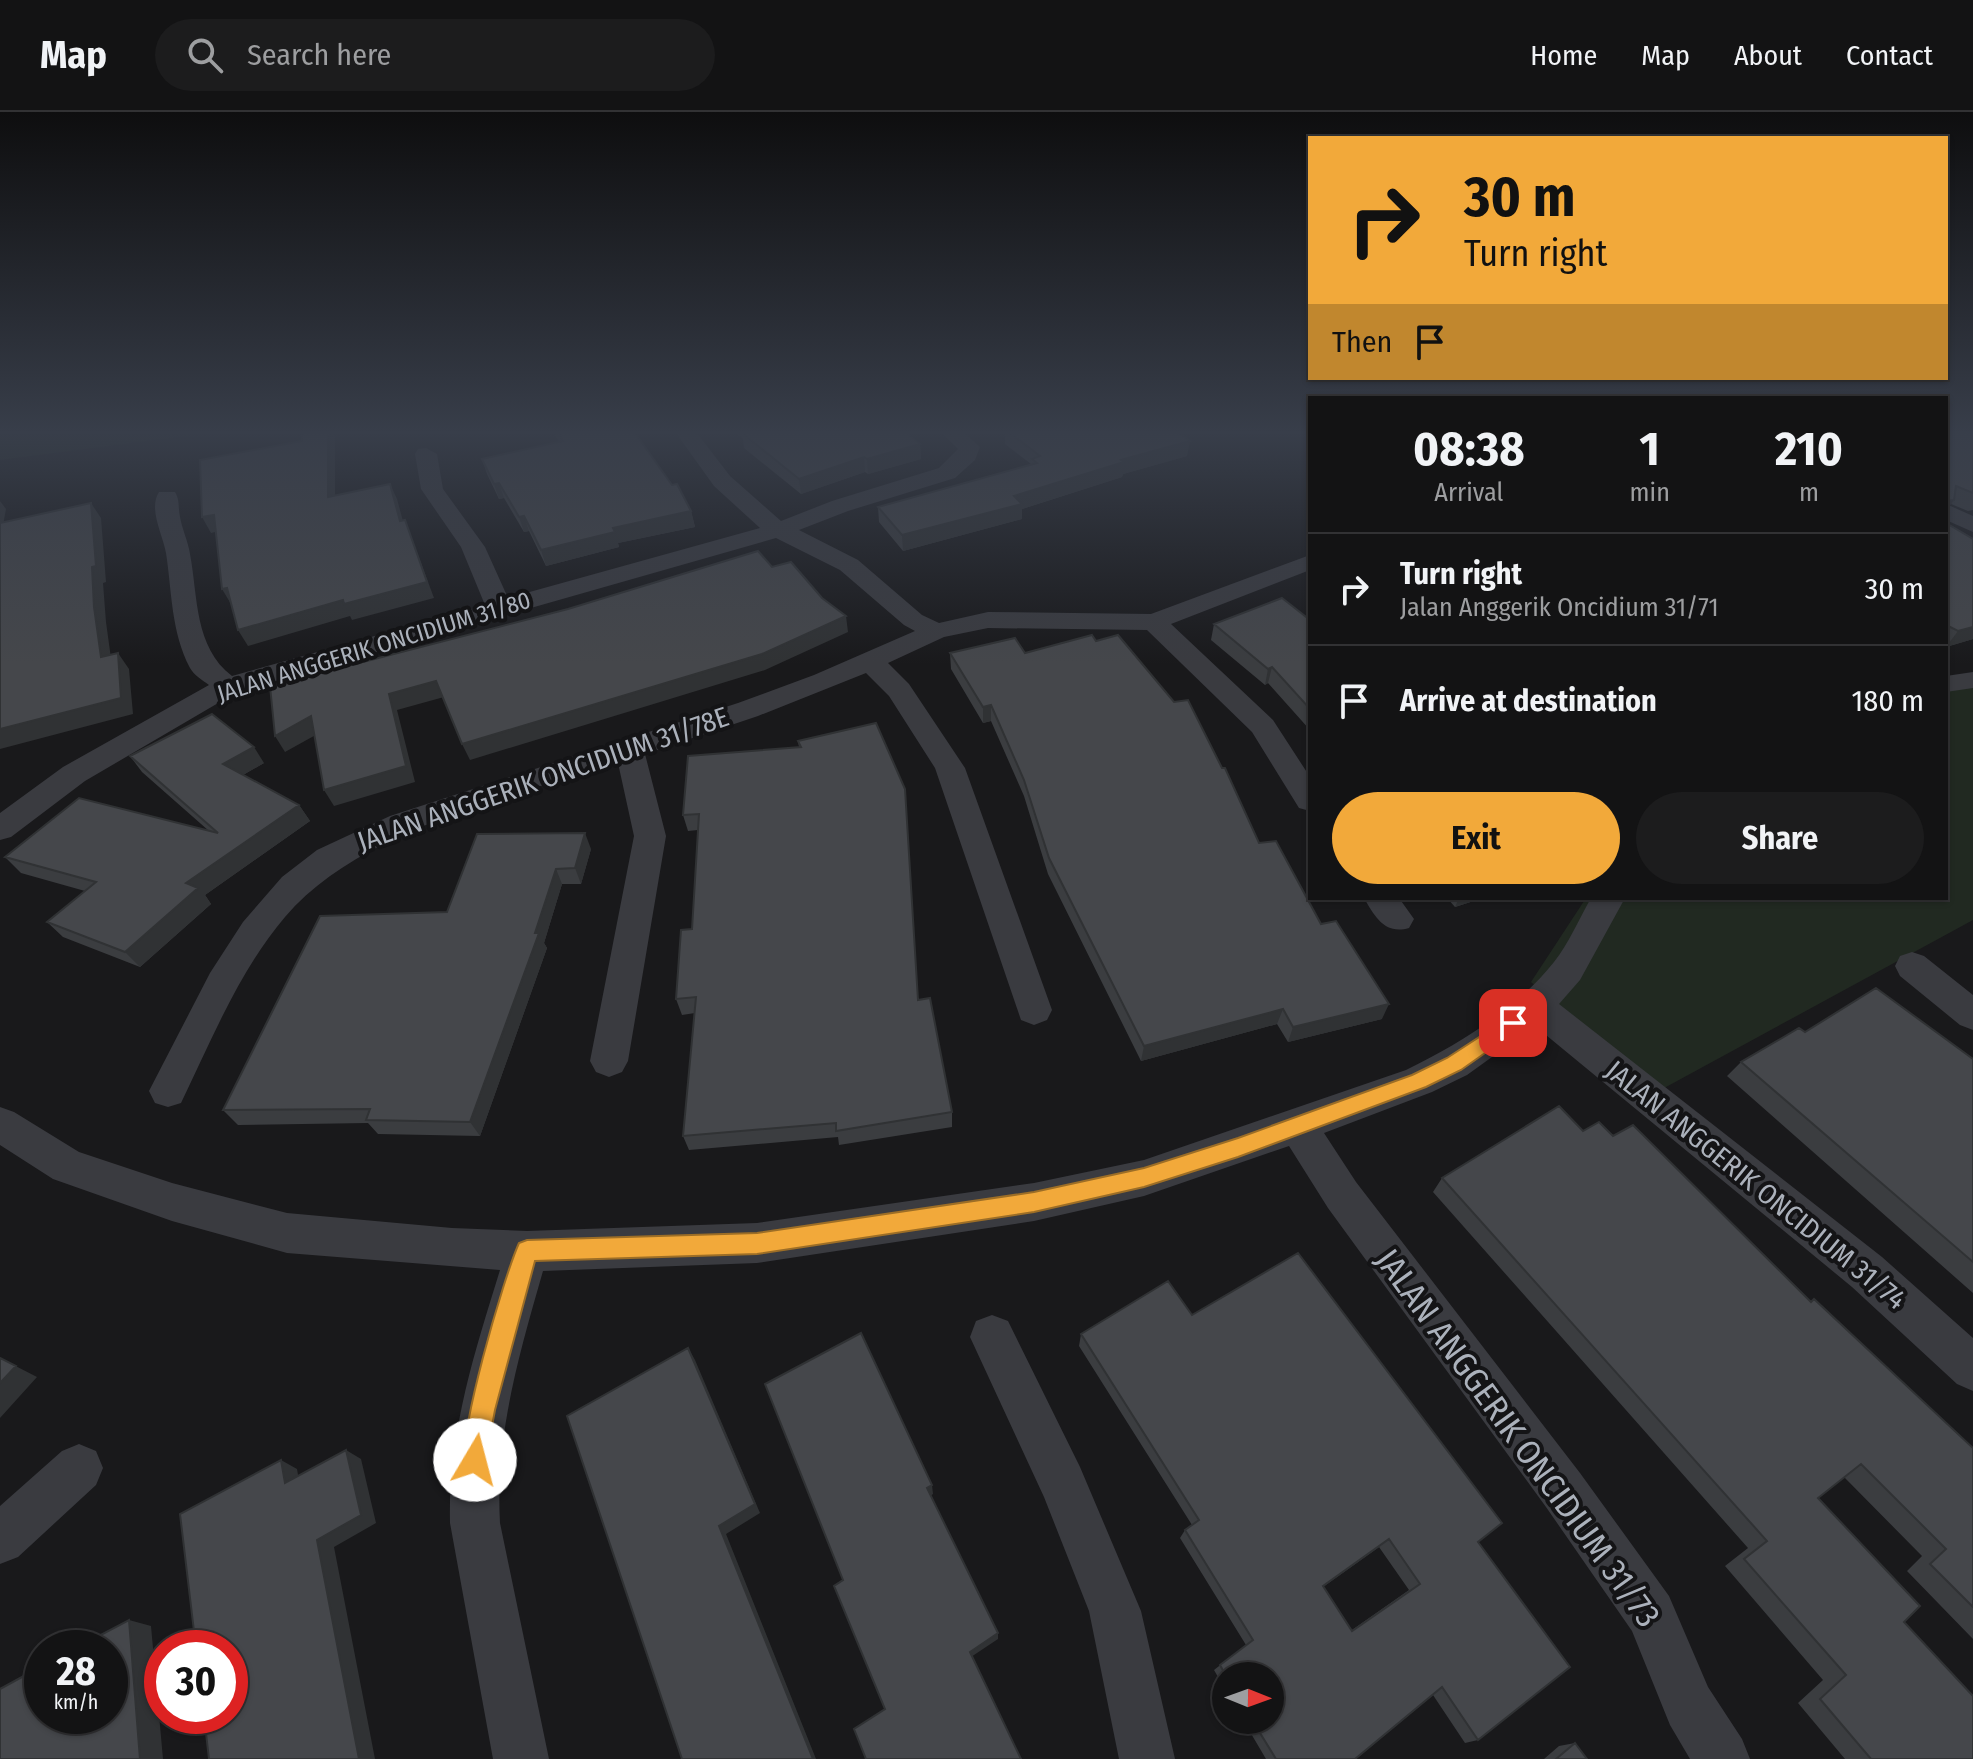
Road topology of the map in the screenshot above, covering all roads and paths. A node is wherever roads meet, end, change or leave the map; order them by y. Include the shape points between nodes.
1 (168, 510) edge
2 (447, 510) edge
3 (752, 510) edge
4 (830, 510) edge
5 (1948, 512) edge
6 (1973, 525) edge
7 (778, 530) junction
8 (1308, 563) edge
9 (1279, 574) junction
10 (1308, 591) edge
11 (500, 609) junction
12 (1154, 622) junction
13 (936, 631) junction
14 (872, 663) junction
15 (1973, 680) edge
16 (1948, 684) edge
17 (227, 686) junction
18 (629, 749) junction
19 (1308, 798) edge
20 (0, 829) edge
21 (1607, 900) edge
22 (1912, 966) dead end
23 (1536, 1006) junction
24 (1034, 1010) dead end
25 (1973, 1015) edge
26 (609, 1061) dead end
27 (168, 1091) dead end
28 (0, 1124) edge
29 (1298, 1126) junction
30 (527, 1251) junction
31 (992, 1337) dead end
32 (1973, 1368) edge
33 (79, 1468) dead end
34 (0, 1539) edge
35 (521, 1759) edge
36 (1147, 1759) edge
37 (1722, 1759) edge

1 - 17 street via 183,608 203,667
2 - 11 street via 473,547
3 - 7 street
4 - 7 street, JALAN ANGGERIK ONCIDIUM 31/80
5 - 6 street
7 - 11 street, JALAN ANGGERIK ONCIDIUM 31/80
7 - 13 street via 849,565 913,620
8 - 9 street
9 - 10 street
9 - 12 street
11 - 17 street, JALAN ANGGERIK ONCIDIUM 31/80
12 - 13 street, JALAN ANGGERIK ONCIDIUM 31/78E via 988,620
12 - 19 street via 1263,726
13 - 14 street, JALAN ANGGERIK ONCIDIUM 31/78E
14 - 18 street, JALAN ANGGERIK ONCIDIUM 31/78E
14 - 24 street via 899,690 950,768
15 - 16 street
17 - 20 street, JALAN ANGGERIK ONCIDIUM 31/80 via 74,774
18 - 26 street via 650,836
18 - 27 street, JALAN ANGGERIK ONCIDIUM 31/78E via 359,838 323,860 291,888 242,948
21 - 23 street via 1568,970
22 - 25 street
23 - 29 street via 1454,1064
23 - 32 street, JALAN ANGGERIK ONCIDIUM 31/74 via 1867,1272
28 - 30 street via 67,1166 287,1233
29 - 30 street via 1144,1178 1034,1202 757,1243
29 - 37 street, JALAN ANGGERIK ONCIDIUM 31/73 via 1342,1195 1651,1614 1689,1706
30 - 35 street via 482,1410 471,1485
31 - 36 street via 1063,1484 1115,1611
33 - 34 street

